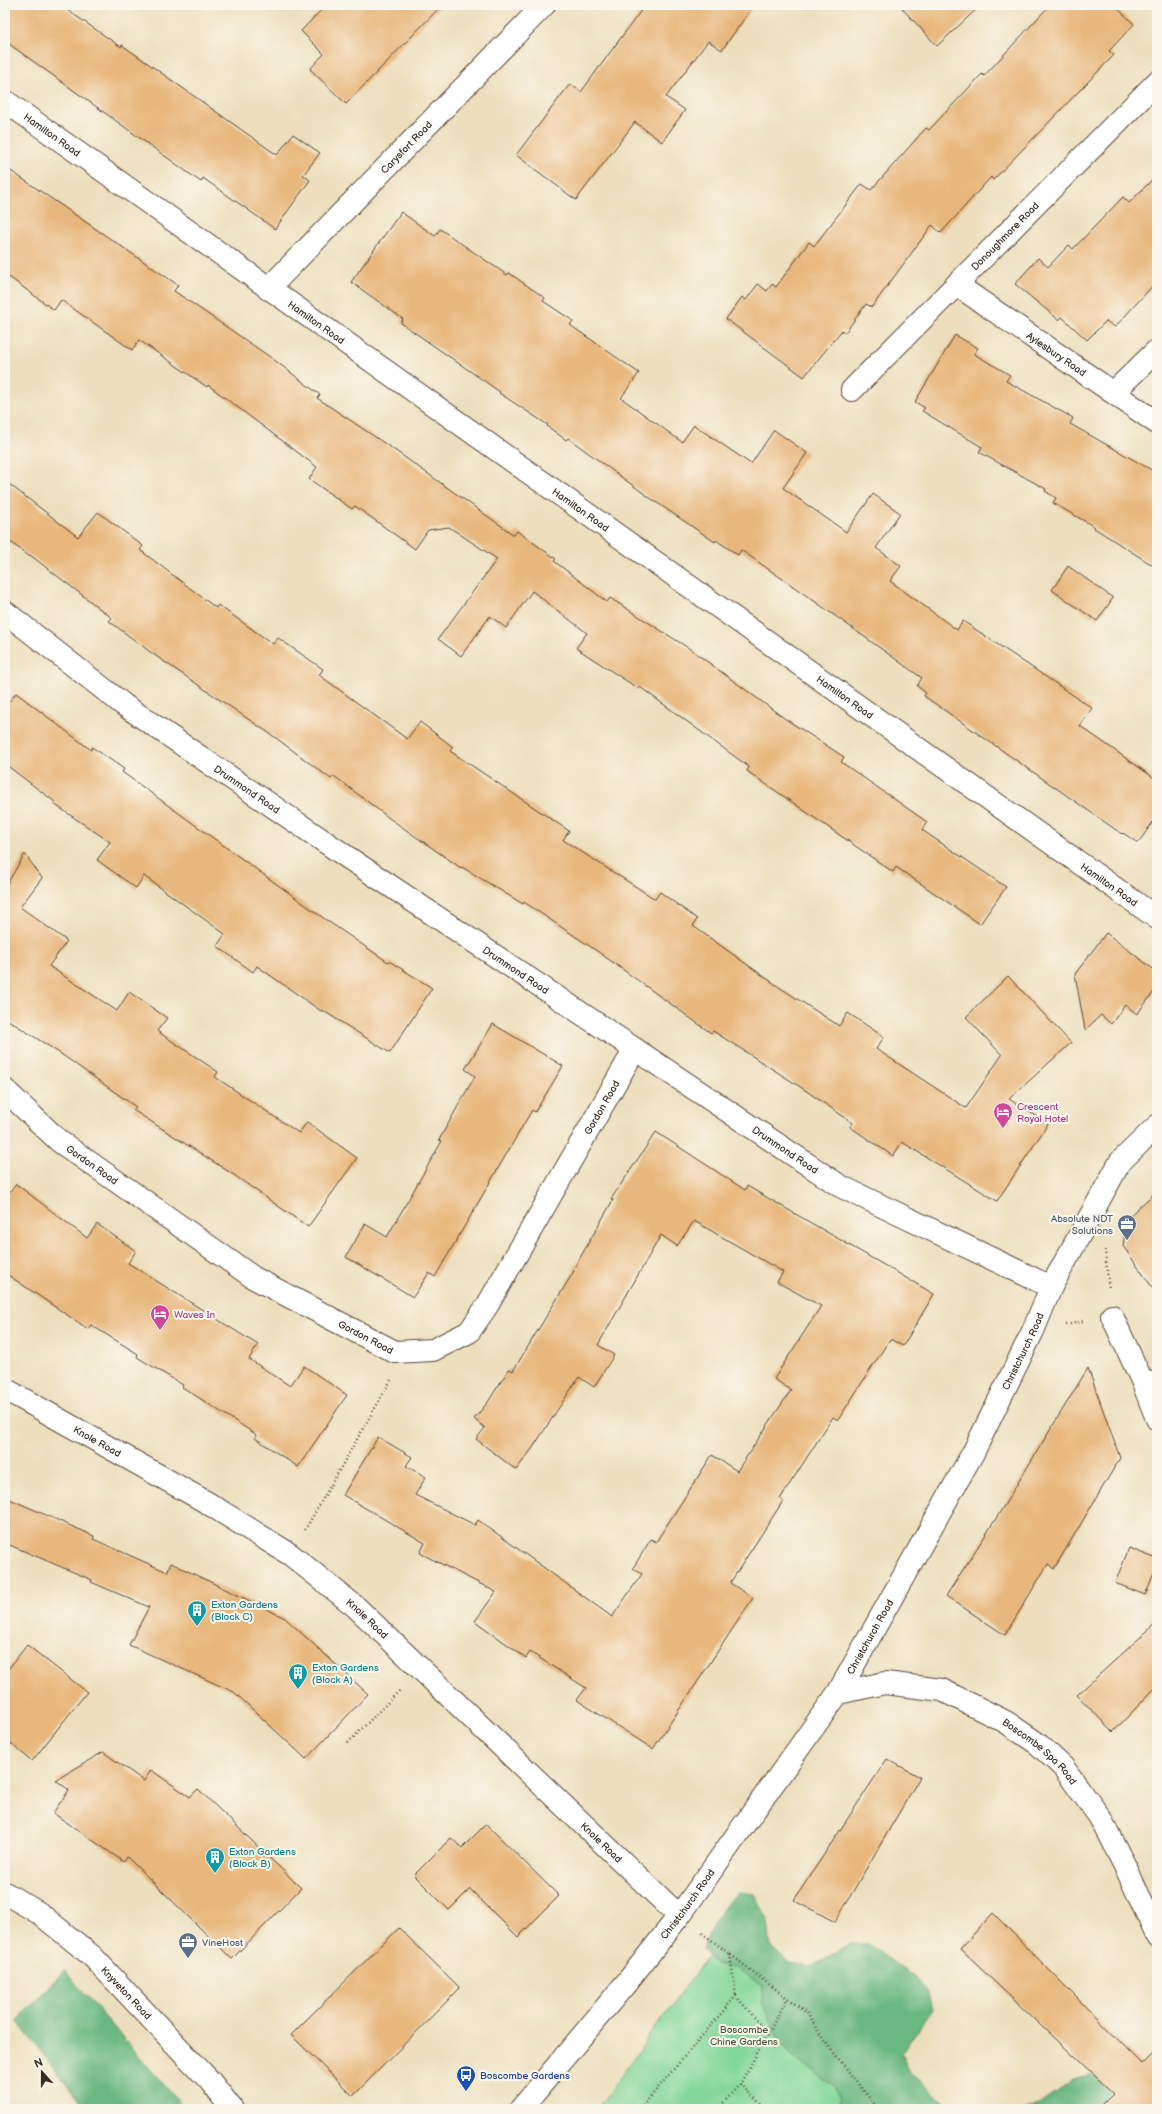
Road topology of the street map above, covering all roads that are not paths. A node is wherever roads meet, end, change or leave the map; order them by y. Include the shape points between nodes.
1 (544, 5) edge
2 (1157, 82) edge
3 (5, 101) edge
4 (957, 285) junction
5 (268, 289) junction
6 (1157, 350) edge
7 (852, 390) dead end
8 (1114, 392) junction
9 (1157, 423) edge
10 (5, 612) edge
11 (1157, 918) edge
12 (635, 1049) junction
13 (5, 1090) edge
14 (1157, 1126) edge
15 (1051, 1287) junction
16 (1112, 1316) road end
17 (1150, 1380) edge
18 (5, 1388) edge
19 (1157, 1419) edge
20 (838, 1693) junction
21 (5, 1894) edge
22 (679, 1916) junction
23 (1157, 1936) edge
24 (232, 2109) edge
25 (521, 2109) edge

1 - 5 street, Carysfort Road
2 - 4 street, Donoughmore Road
3 - 5 street, Hamilton Road
4 - 7 street, Donoughmore Road
4 - 8 street, Aylesbury Road
5 - 11 street, Hamilton Road
6 - 8 street
8 - 9 street, Aylesbury Road
10 - 12 street, Drummond Road via 124,705
12 - 13 street, Gordon Road via 488,1306 469,1332 433,1350 407,1352 395,1352 254,1278 59,1141
12 - 15 street, Drummond Road via 840,1186
14 - 15 street, Christchurch Road via 1120,1162
15 - 20 street, Christchurch Road via 1033,1331 974,1451
16 - 17 street
17 - 19 street
18 - 22 street, Knole Road via 206,1502 291,1554 356,1607
20 - 22 street, Christchurch Road
20 - 23 street, Boscombe Spa Road via 885,1683 942,1690 1006,1722 1038,1744 1063,1767 1099,1816
21 - 24 street, Knyveton Road via 39,1913 92,1956 210,2081
22 - 25 street, Christchurch Road

